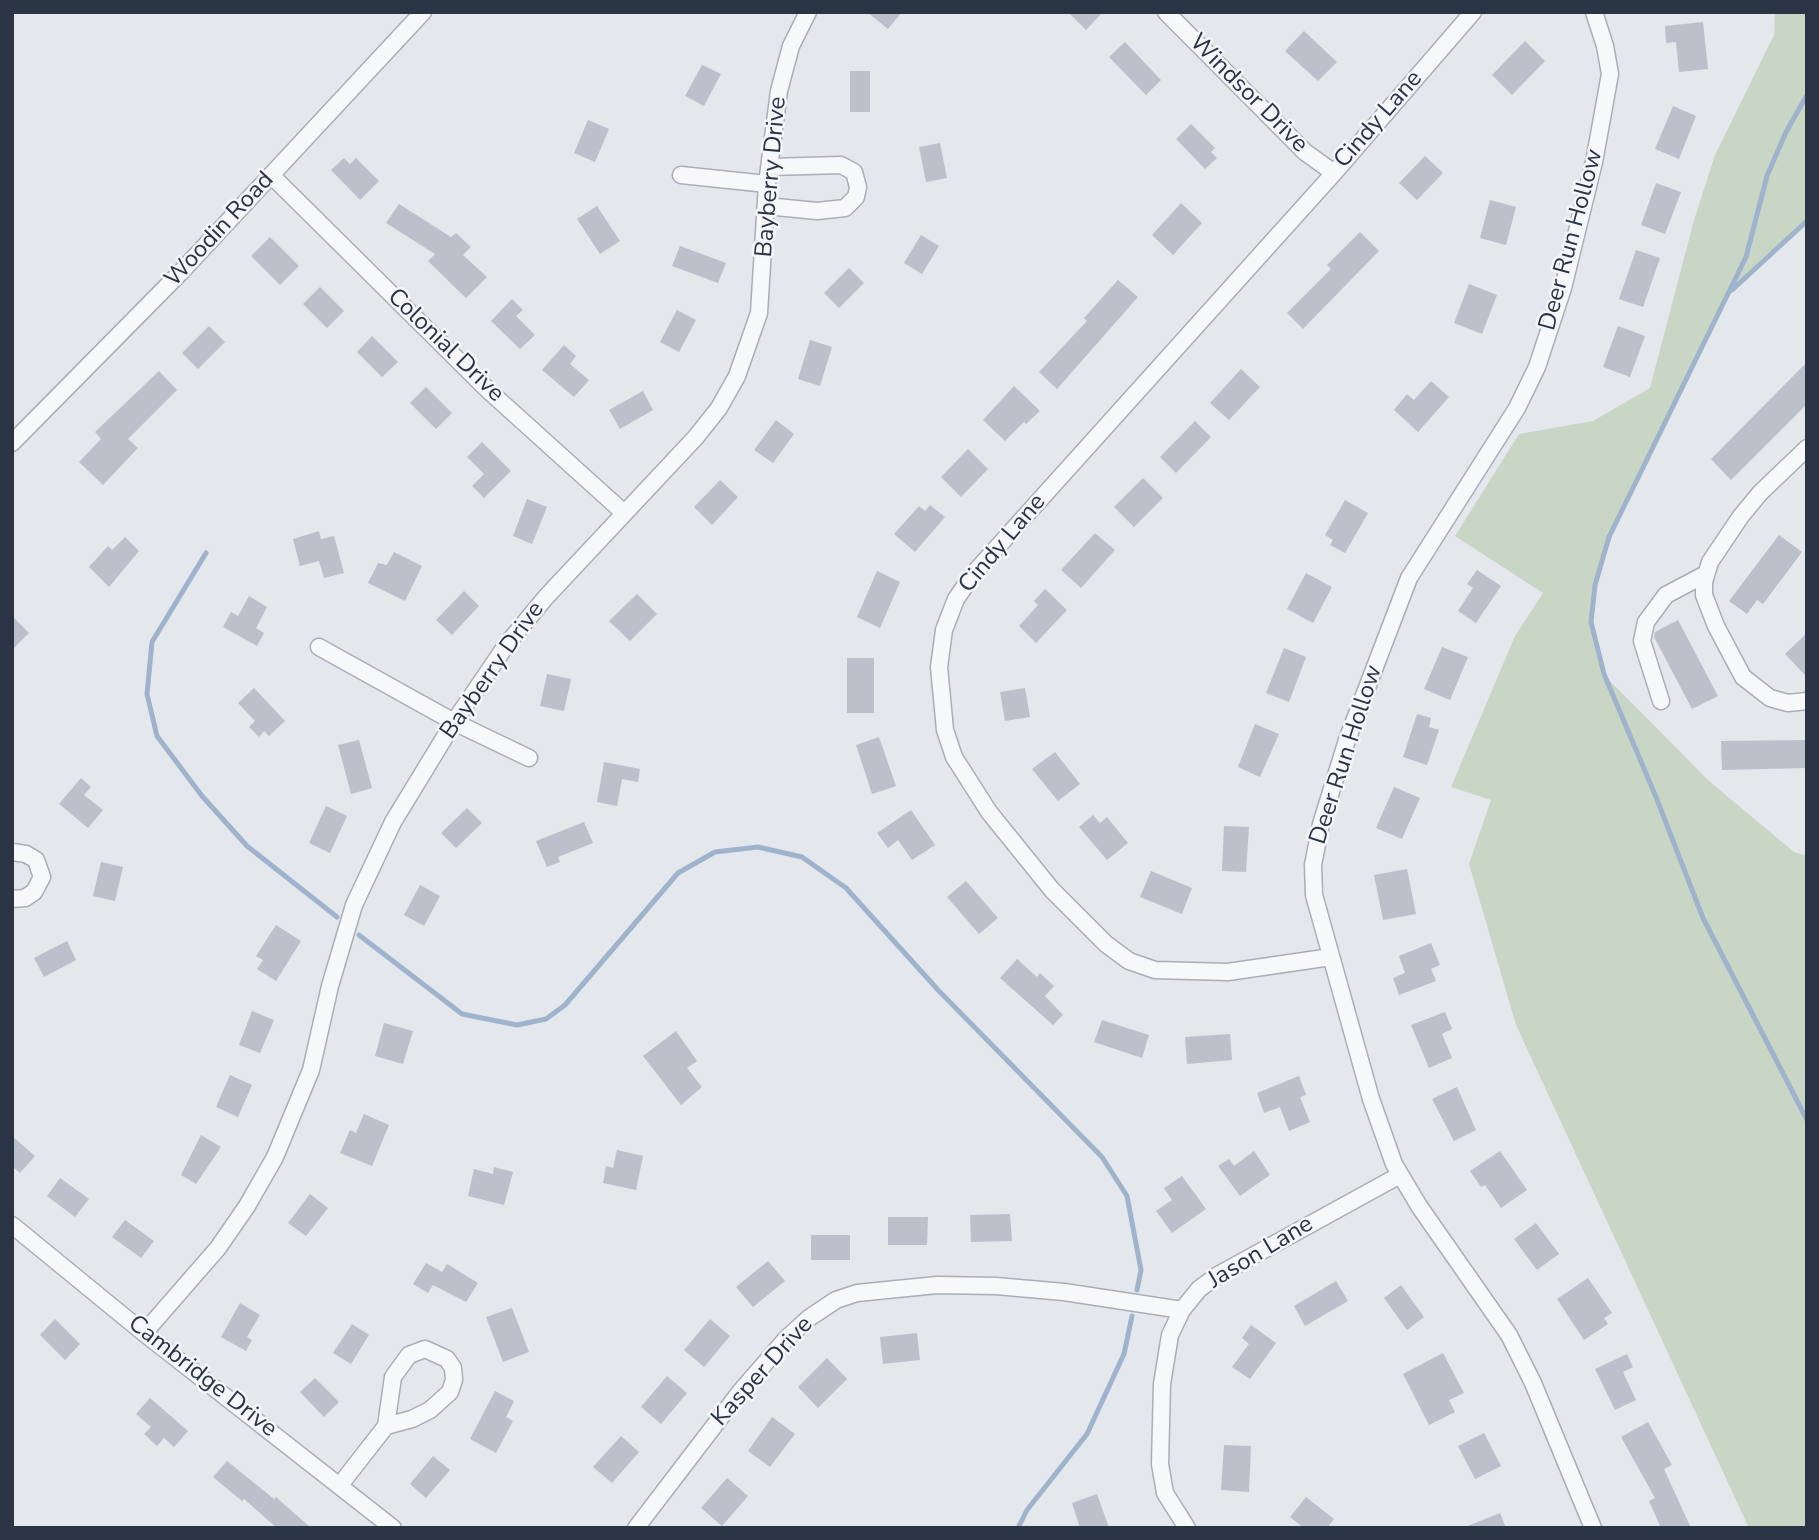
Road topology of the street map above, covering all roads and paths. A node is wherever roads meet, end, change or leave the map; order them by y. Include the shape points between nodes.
1 (423, 12) edge
2 (808, 12) edge
3 (1166, 12) edge
4 (1473, 12) edge
5 (1594, 12) edge
6 (769, 167) junction
7 (1334, 173) junction
8 (271, 175) junction
9 (681, 175) dead end
10 (767, 184) junction
11 (766, 206) junction
12 (12, 443) edge
13 (1807, 448) edge
14 (623, 512) junction
15 (1704, 575) junction
16 (319, 647) dead end
17 (1661, 701) dead end
18 (1807, 701) edge
19 (454, 722) junction
20 (529, 758) dead end
21 (12, 852) edge
22 (12, 899) edge
23 (1331, 957) junction
24 (1400, 1175) junction
25 (12, 1225) edge
26 (1182, 1310) junction
27 (144, 1333) junction
28 (386, 1426) junction
29 (340, 1485) junction
30 (393, 1528) edge
31 (636, 1528) edge
32 (1187, 1528) edge
33 (1593, 1528) edge

1 - 8 street, Woodin Road
2 - 6 street, Bayberry Drive via 791,46 779,91
3 - 7 street, Windsor Drive via 1305,152
4 - 7 street, Cindy Lane
5 - 23 street, Deer Run Hollow via 1610,74 1563,288 1537,367 1517,408 1409,578 1347,740 1321,824 1313,865 1314,895
6 - 10 street, Bayberry Drive
6 - 11 street via 841,165 854,172 858,187 856,198 845,208 817,211
7 - 23 street, Cindy Lane via 974,573 956,599 944,630 939,667 945,730 954,757 989,811 1052,890 1106,944 1129,961 1155,970 1228,971
8 - 12 street, Woodin Road
8 - 14 street, Colonial Drive via 489,391
9 - 10 street
10 - 11 street, Bayberry Drive
11 - 14 street, Bayberry Drive via 759,313 737,376 696,437
13 - 15 street via 1741,516
14 - 19 street, Bayberry Drive via 507,644
15 - 17 street via 1666,596 1646,622 1642,641
15 - 18 street via 1708,606 1743,677 1770,698 1788,703
16 - 19 street
19 - 20 street
19 - 27 street, Bayberry Drive via 393,822 354,905 311,1070 275,1157 218,1248
21 - 22 street via 36,860 41,877 34,892
23 - 24 street, Deer Run Hollow via 1371,1099
24 - 26 street, Jason Lane via 1218,1275
24 - 33 street, Deer Run Hollow via 1508,1335 1533,1383
25 - 27 street, Cambridge Drive
26 - 31 street, Kasper Drive via 996,1286 937,1285 857,1293 836,1300 808,1318 763,1366
26 - 32 street, Jason Lane via 1170,1335 1162,1384 1160,1464 1166,1493
27 - 29 street, Cambridge Drive
28 - 28 street via 389,1389 400,1364 425,1349 447,1359 454,1380 444,1400 412,1419
28 - 29 street
29 - 30 street, Cambridge Drive

